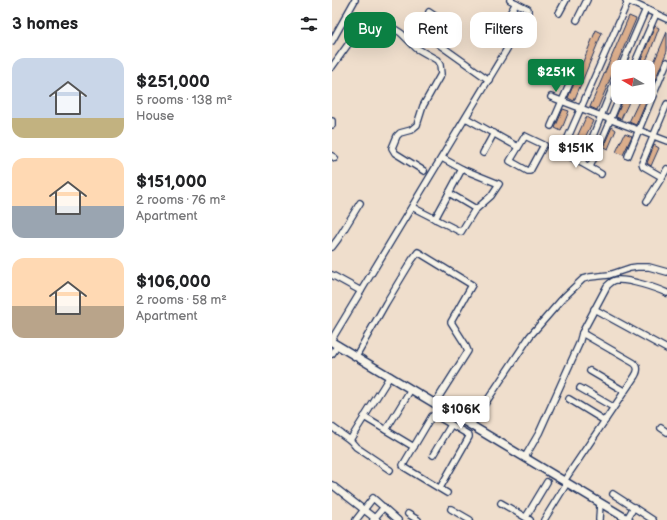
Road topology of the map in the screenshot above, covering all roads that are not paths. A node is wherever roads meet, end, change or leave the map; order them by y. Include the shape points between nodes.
1 (355, 0) edge
2 (510, 0) edge
3 (566, 0) edge
4 (587, 0) edge
5 (627, 0) edge
6 (516, 3) junction
7 (646, 9) junction
8 (511, 12) edge
9 (529, 12) edge
10 (559, 13) dead end
11 (656, 14) junction
12 (667, 19) edge
13 (577, 20) dead end
14 (332, 42) edge
15 (444, 48) edge
16 (509, 48) edge
17 (624, 60) edge
18 (636, 60) edge
19 (667, 62) edge
20 (332, 67) edge
21 (577, 67) dead end
22 (489, 80) junction
23 (611, 90) edge
24 (551, 97) dead end
25 (562, 101) junction
26 (617, 104) edge
27 (667, 104) edge
28 (581, 107) junction
29 (601, 114) junction
30 (466, 118) junction
31 (611, 119) junction
32 (332, 121) edge
33 (332, 124) edge
34 (550, 126) dead end
35 (639, 130) junction
36 (494, 133) junction
37 (653, 136) junction
38 (667, 141) edge
39 (518, 147) junction
40 (483, 153) dead end
41 (628, 156) dead end
42 (442, 158) junction
43 (582, 163) junction
44 (590, 167) junction
45 (462, 169) junction
46 (667, 169) edge
47 (424, 170) dead end
48 (601, 174) dead end
49 (662, 177) junction
50 (449, 193) junction
51 (647, 201) dead end
52 (360, 202) dead end
53 (412, 207) junction
54 (476, 209) junction
55 (435, 219) junction
56 (332, 247) edge
57 (667, 272) edge
58 (332, 275) edge
59 (361, 291) junction
60 (667, 293) edge
61 (594, 309) junction
62 (582, 333) junction
63 (334, 342) edge
64 (667, 349) edge
65 (332, 354) edge
66 (356, 356) junction
67 (590, 371) dead end
68 (390, 376) junction
69 (580, 388) dead end
70 (410, 389) junction
71 (624, 391) junction
72 (568, 400) dead end
73 (435, 403) junction
74 (613, 408) junction
75 (364, 417) junction
76 (604, 421) junction
77 (451, 425) junction
78 (471, 425) junction
79 (332, 427) edge
80 (661, 428) dead end
81 (386, 430) junction
82 (667, 432) edge
83 (350, 440) junction
84 (414, 447) junction
85 (433, 455) dead end
86 (525, 458) junction
87 (390, 470) dead end
88 (547, 482) dead end
89 (566, 482) junction
90 (332, 485) edge
91 (440, 488) junction
92 (447, 493) dead end
93 (613, 494) dead end
94 (501, 503) dead end
95 (600, 503) junction
96 (384, 507) junction
97 (634, 507) junction
98 (451, 509) dead end
99 (364, 510) junction
100 (408, 514) dead end
101 (375, 519) edge
102 (393, 519) edge
103 (528, 519) edge
104 (628, 519) edge
105 (356, 520) edge
106 (418, 520) edge
107 (470, 520) edge
108 (544, 520) edge
109 (599, 520) edge
110 (653, 520) edge

1 - 14 street
2 - 6 street
3 - 10 street
4 - 13 street
5 - 7 street
5 - 28 street
6 - 8 street
6 - 9 street
7 - 11 street
7 - 17 street
11 - 12 street
11 - 18 street
15 - 22 street
16 - 22 street
19 - 35 street
20 - 47 street via 359,30 380,23 394,28 416,48 437,60 441,74 423,106 417,125 400,133 392,148 395,153
21 - 25 street
22 - 30 street
23 - 29 street
24 - 25 street
25 - 28 street
25 - 34 street
26 - 31 street
27 - 37 street
28 - 29 street
28 - 43 street via 560,150
29 - 31 street
29 - 43 street
30 - 36 street
30 - 42 street
31 - 35 street
31 - 44 street
32 - 33 street
35 - 37 street
35 - 41 street
36 - 39 street
36 - 40 street
37 - 38 street
37 - 49 street via 642,165
39 - 39 street via 510,161 529,171 544,145 525,136
42 - 45 street
42 - 53 street
43 - 44 street
44 - 48 street
45 - 50 street
45 - 54 street via 499,184 491,196
46 - 49 street
49 - 51 street
50 - 54 street
50 - 55 street
52 - 56 street
53 - 55 street
53 - 59 street
54 - 55 street via 460,232
57 - 78 street via 637,267 583,279 530,336
58 - 59 street
59 - 63 street
60 - 61 street via 625,281 614,281 607,286
61 - 62 street
61 - 64 street
62 - 71 street via 637,365 637,372
62 - 86 street via 539,433
63 - 65 street
63 - 66 main road
66 - 68 main road
66 - 73 street via 418,252 472,285 451,322 468,351
67 - 71 street
68 - 70 main road
68 - 75 street
69 - 74 street
70 - 73 main road
70 - 81 street
71 - 74 street
72 - 76 street
73 - 78 main road
74 - 76 street
75 - 81 street
75 - 83 street
76 - 89 street
77 - 84 street via 434,415
77 - 85 street
77 - 91 street via 469,437
78 - 86 main road
79 - 83 street
80 - 82 street
81 - 84 street
83 - 87 street
84 - 91 street via 404,467
86 - 89 main road
88 - 103 street
89 - 95 main road
89 - 108 street
90 - 99 street
91 - 92 street
93 - 97 street
94 - 103 street
95 - 104 main road
95 - 109 street
96 - 99 street via 373,498
96 - 101 street
96 - 102 street
97 - 104 street
97 - 110 street
98 - 107 street
99 - 101 street
99 - 105 street
100 - 106 street

